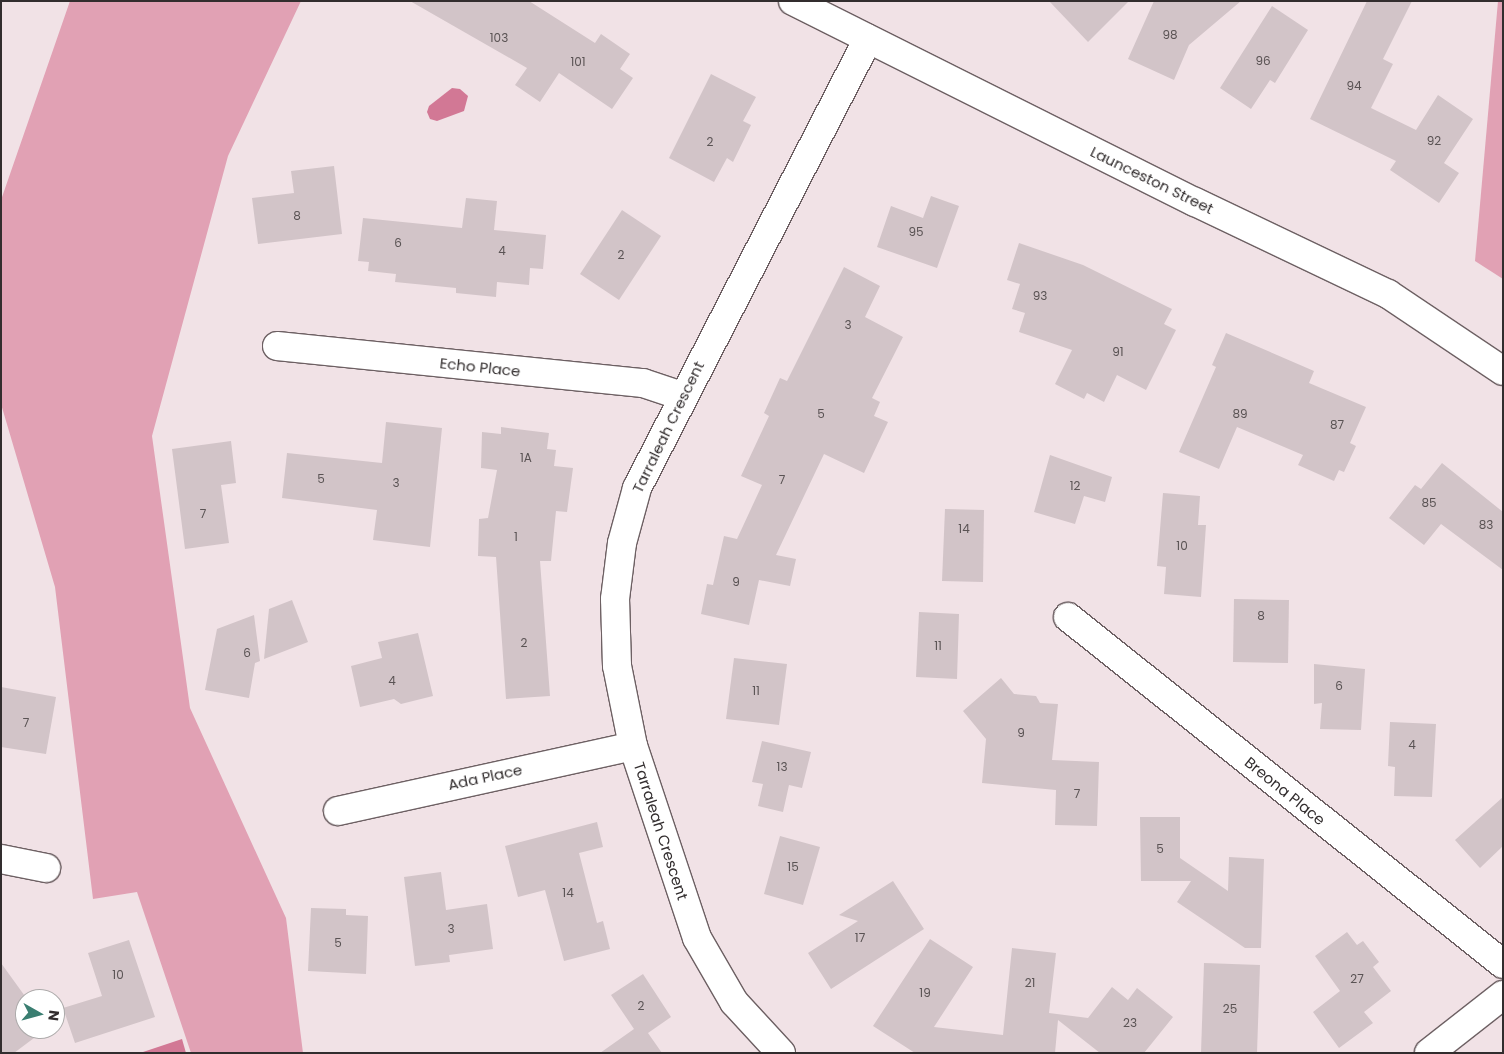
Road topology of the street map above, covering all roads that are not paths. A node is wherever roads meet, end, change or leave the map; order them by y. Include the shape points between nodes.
1 (793, 1) edge
2 (868, 39) junction
3 (277, 346) dead end
4 (1503, 371) edge
5 (682, 396) junction
6 (1068, 617) dead end
7 (633, 746) junction
8 (338, 811) dead end
9 (1, 859) edge
10 (46, 868) dead end
11 (1503, 964) edge
12 (1503, 995) edge
13 (780, 1052) edge
14 (1429, 1053) edge

1 - 2 street, Launceston Street
2 - 4 street, Launceston Street via 1388,294
2 - 5 street, Tarraleah Crescent
3 - 5 street, Echo Place via 643,383
5 - 7 street, Tarraleah Crescent via 637,488 622,543 615,599 617,666
6 - 11 street, Breona Place
7 - 8 street, Ada Place
7 - 13 street, Tarraleah Crescent via 697,938 734,1002
9 - 10 street
12 - 14 street

